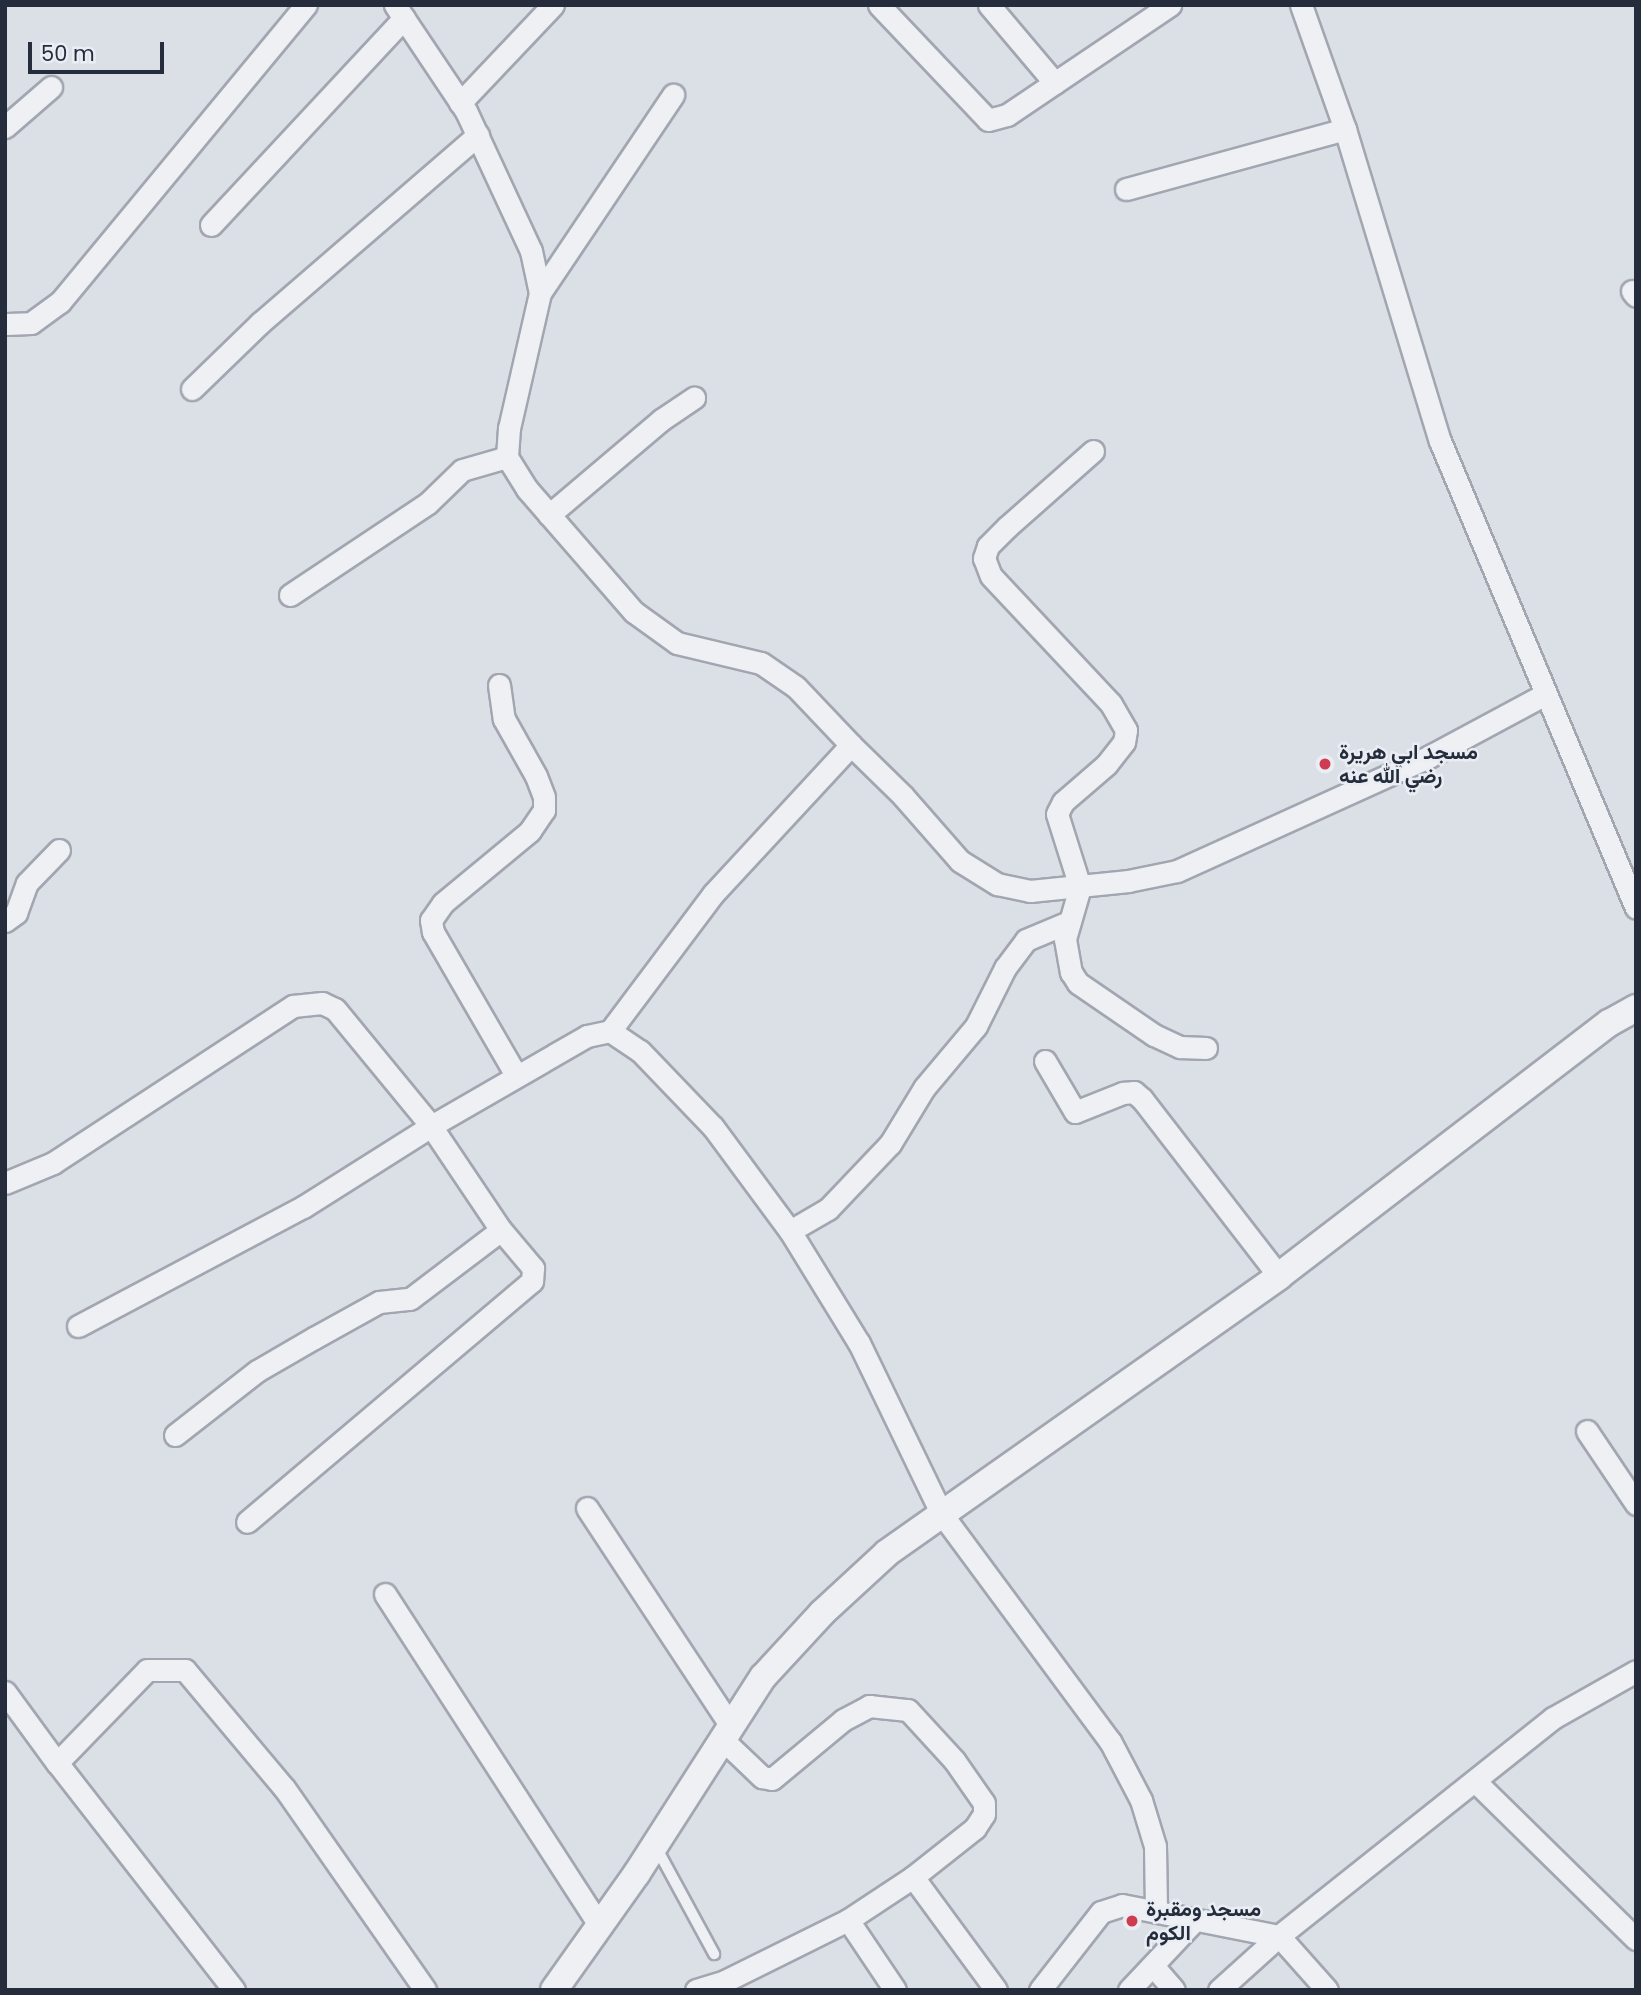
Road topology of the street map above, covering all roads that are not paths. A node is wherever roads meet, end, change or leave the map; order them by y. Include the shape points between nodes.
1 (306, 5) edge
2 (554, 5) edge
3 (879, 5) edge
4 (989, 5) edge
5 (1170, 5) edge
6 (1301, 5) edge
7 (400, 11) edge
8 (1055, 83) junction
9 (51, 87) dead end
10 (673, 95) dead end
11 (460, 103) junction
12 (5, 127) edge
13 (1345, 130) junction
14 (478, 135) junction
15 (1126, 189) dead end
16 (211, 225) dead end
17 (540, 293) junction
18 (6, 324) edge
19 (192, 389) dead end
20 (694, 398) dead end
21 (1093, 451) dead end
22 (507, 457) junction
23 (549, 515) junction
24 (290, 595) dead end
25 (499, 685) dead end
26 (1544, 695) junction
27 (851, 745) junction
28 (59, 850) dead end
29 (1080, 887) junction
30 (1636, 908) edge
31 (5, 921) edge
32 (1069, 922) junction
33 (1636, 1008) edge
34 (610, 1031) junction
35 (1206, 1048) dead end
36 (1045, 1061) dead end
37 (516, 1075) junction
38 (431, 1126) junction
39 (5, 1183) edge
40 (501, 1230) junction
41 (790, 1231) junction
42 (1279, 1276) junction
43 (78, 1326) dead end
44 (1587, 1431) dead end
45 (175, 1435) dead end
46 (1636, 1504) edge
47 (587, 1508) dead end
48 (941, 1513) junction
49 (247, 1522) dead end
50 (385, 1594) dead end
51 (1636, 1671) edge
52 (5, 1692) edge
53 (726, 1732) junction
54 (57, 1763) junction
55 (1476, 1782) junction
56 (655, 1845) junction
57 (913, 1877) junction
58 (1156, 1912) junction
59 (848, 1920) junction
60 (1193, 1922) junction
61 (600, 1926) junction
62 (1279, 1936) junction
63 (1636, 1940) edge
64 (714, 1954) dead end
65 (1154, 1967) junction
66 (1043, 1989) edge
67 (234, 1990) edge
68 (425, 1990) edge
69 (554, 1990) edge
70 (696, 1990) edge
71 (895, 1990) edge
72 (996, 1990) edge
73 (1129, 1990) edge
74 (1174, 1990) edge
75 (1219, 1990) edge
76 (1327, 1990) edge

1 - 18 street via 60,302 31,323
2 - 11 street
3 - 8 street via 984,118 1007,115
4 - 8 street
5 - 8 street
6 - 13 street
7 - 11 street
7 - 16 street
9 - 12 street
10 - 17 street
11 - 14 street
13 - 15 street
13 - 26 street via 1440,441
14 - 17 street via 521,223
14 - 19 street via 260,323
17 - 22 street via 509,428
20 - 23 street via 661,420
21 - 29 street via 1007,527 988,546 984,558 991,576 1111,704 1126,730 1124,742 1107,764 1063,802 1057,814
22 - 23 street
22 - 24 street via 462,470 428,503
23 - 27 street via 634,612 677,643 761,663 796,687
25 - 37 street via 504,719 536,776 544,810 530,831 443,903 431,920 433,932
26 - 29 street via 1430,756 1177,870
26 - 30 street
27 - 29 street via 960,861 997,884 1030,891
27 - 34 street via 713,894
28 - 31 street via 27,883 16,913
29 - 32 street
32 - 35 street via 1065,956 1078,983 1154,1035 1180,1047
32 - 41 street via 1026,940 1005,968 976,1026 924,1088 890,1144 828,1209
33 - 42 street via 1609,1023
34 - 37 street via 587,1036
34 - 41 street via 640,1051 713,1127
36 - 42 street via 1075,1112 1123,1093 1133,1092 1142,1099
37 - 38 street
38 - 39 street via 335,1009 308,1003 293,1006 53,1163
38 - 40 street
38 - 43 street via 303,1207
40 - 45 street via 410,1299 379,1303 257,1371
40 - 49 street via 533,1268 532,1281
41 - 48 street via 859,1343
42 - 48 street
44 - 46 street
47 - 53 street
48 - 53 street via 887,1553 822,1613 763,1677
48 - 58 street via 1110,1741 1141,1800 1155,1846
50 - 61 street
51 - 55 street via 1553,1718
52 - 54 street
53 - 56 street
53 - 57 street via 762,1777 772,1779 843,1720 869,1706 908,1710 954,1760 984,1803 984,1814 975,1828
54 - 67 street
54 - 68 street via 147,1670 184,1670 285,1789
55 - 62 street
55 - 63 street
56 - 61 street
56 - 64 lane
57 - 59 street
57 - 72 street
58 - 60 street
58 - 66 street via 1122,1905 1101,1912
59 - 70 street
59 - 71 street
60 - 62 street via 1244,1926
60 - 65 street
61 - 69 street
62 - 75 street
62 - 76 street
65 - 73 street
65 - 74 street

